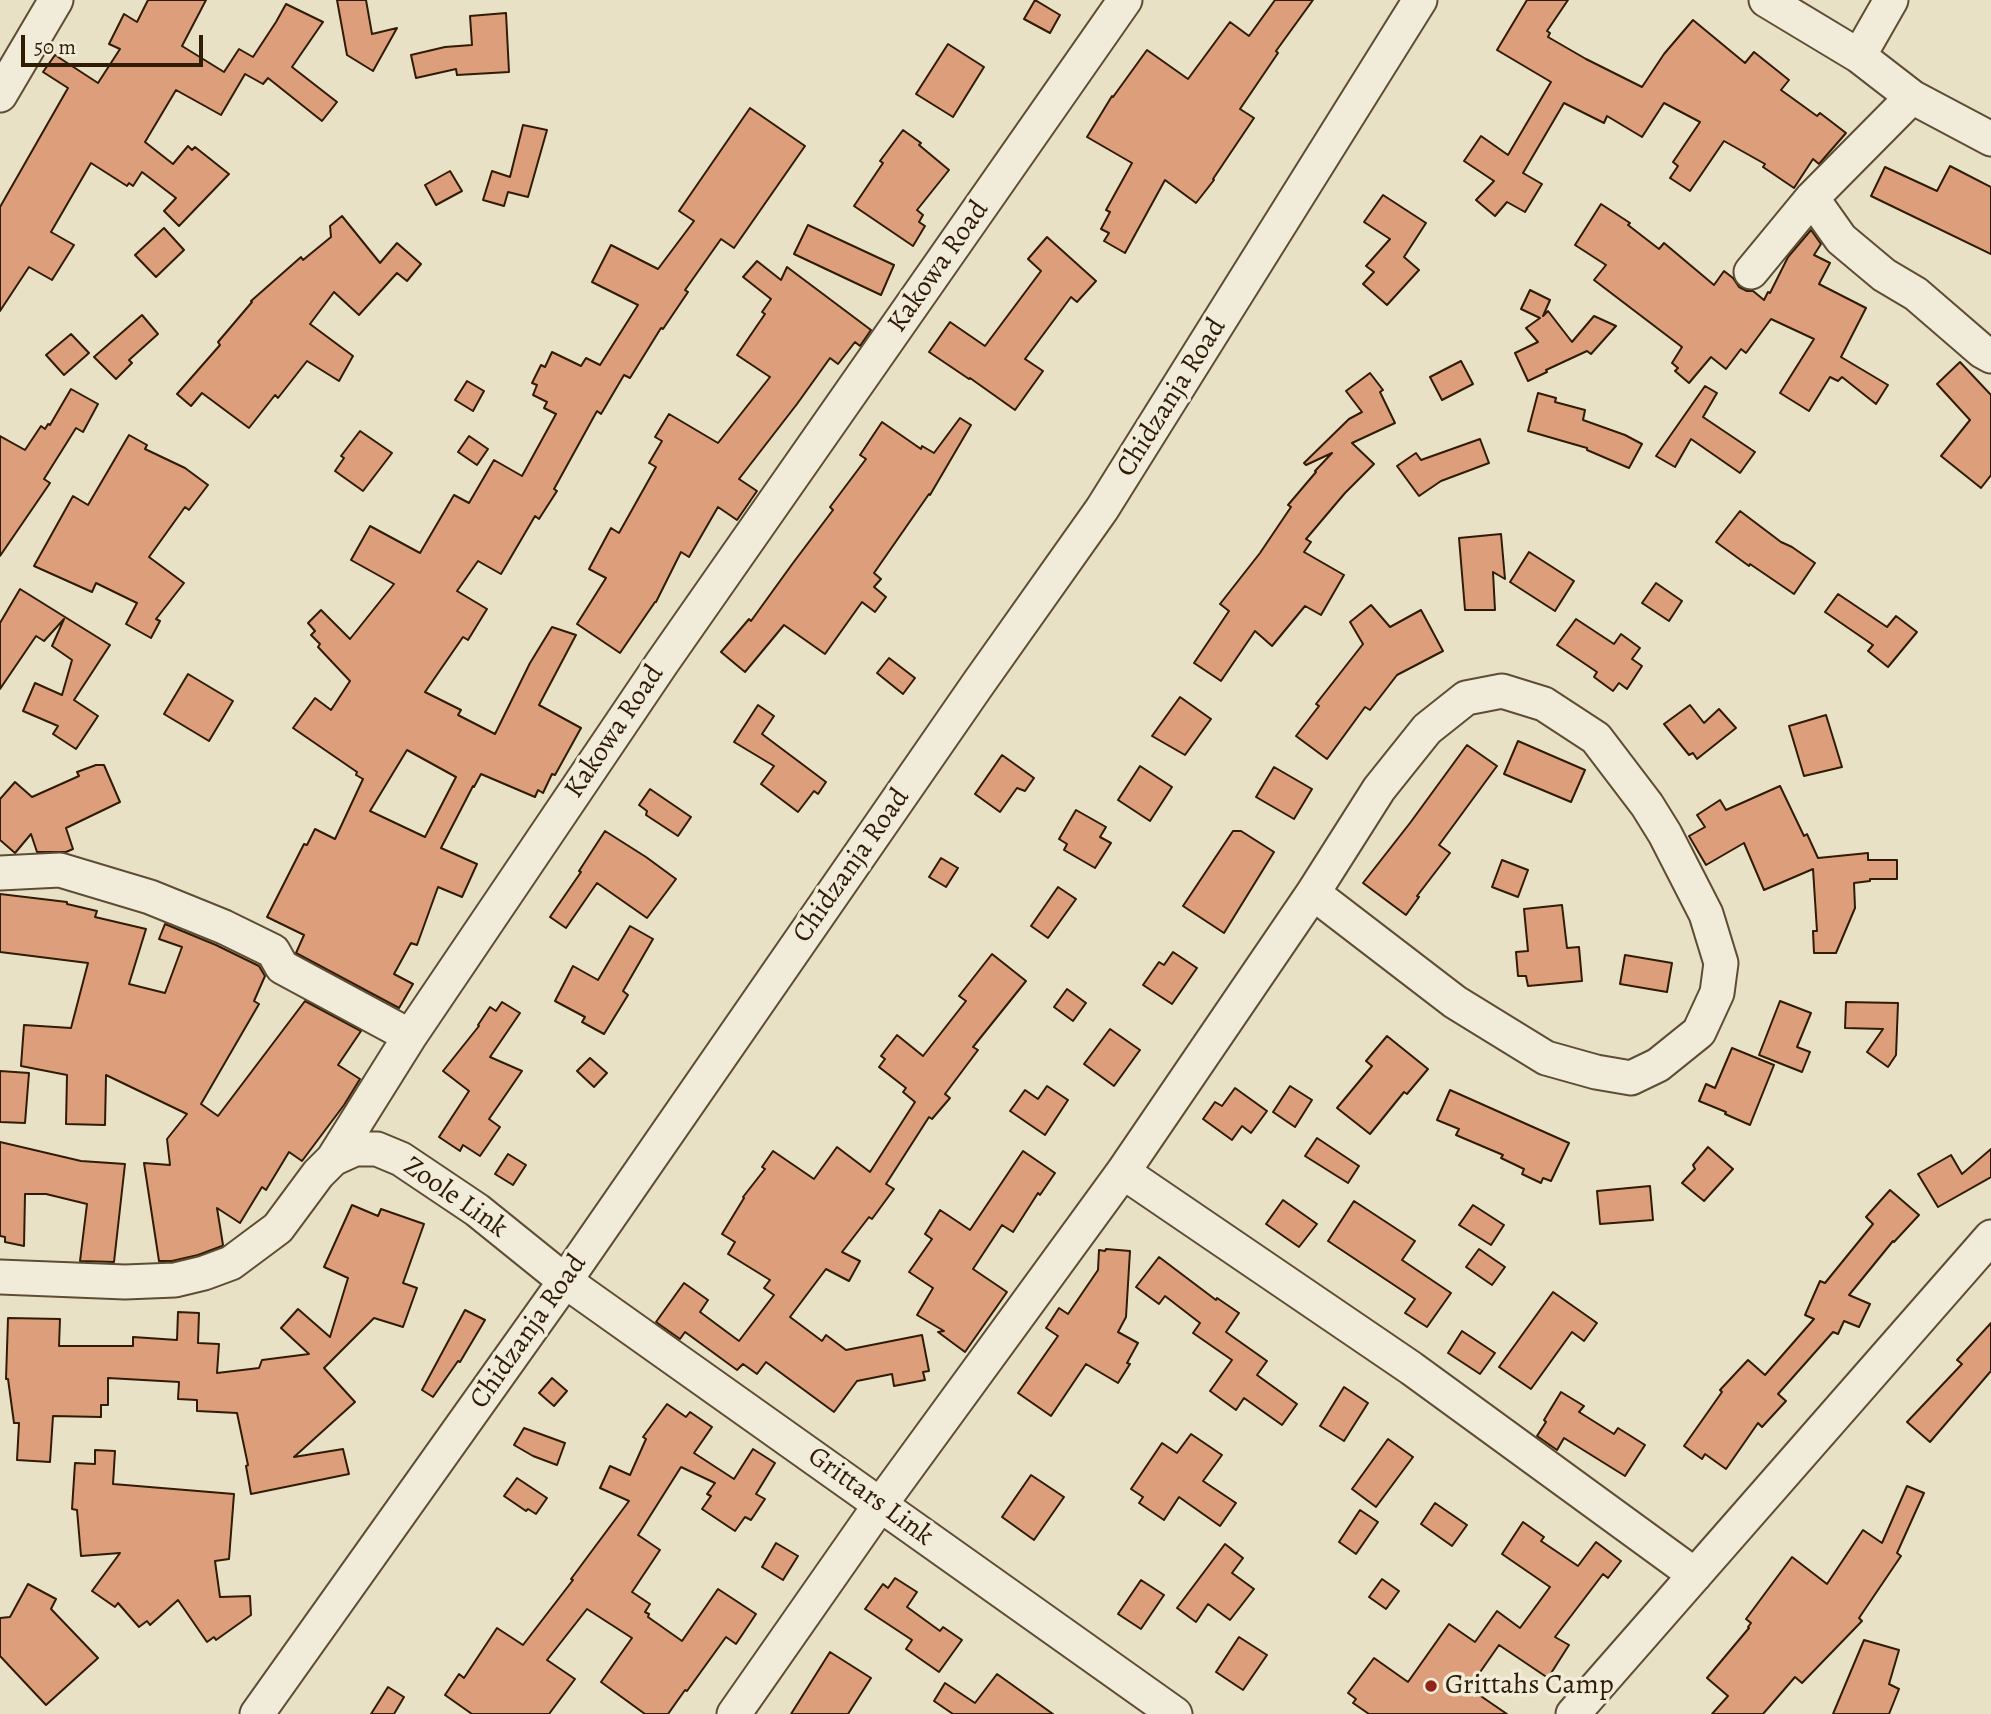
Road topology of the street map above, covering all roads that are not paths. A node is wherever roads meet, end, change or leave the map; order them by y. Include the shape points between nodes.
1 (56, 0) edge
2 (1125, 0) edge
3 (1420, 0) edge
4 (1766, 0) edge
5 (1891, 0) edge
6 (1858, 56) junction
7 (0, 95) edge
8 (1912, 97) junction
9 (1991, 139) edge
10 (1812, 198) junction
11 (1751, 272) dead end
12 (1991, 356) edge
13 (0, 873) edge
14 (1313, 893) junction
15 (410, 1036) junction
16 (333, 1159) junction
17 (1123, 1172) junction
18 (1991, 1237) edge
19 (0, 1277) edge
20 (565, 1281) junction
21 (880, 1504) junction
22 (1695, 1575) junction
23 (1133, 1702) edge
24 (742, 1711) edge
25 (257, 1714) edge
26 (1175, 1714) edge
27 (1573, 1714) edge

1 - 7 street
2 - 15 street, Kakowa Road via 662,663
3 - 20 street, Chidzanja Road via 1102,509
4 - 6 street
5 - 6 street
6 - 8 street
8 - 9 street
8 - 10 street
10 - 11 street
10 - 12 street via 1841,239
13 - 15 street via 60,870 150,897 273,951 282,967
14 - 14 street via 1379,789 1427,729 1466,698 1502,691 1545,704 1596,738 1647,804 1706,914 1721,963 1717,992 1699,1032 1658,1065 1631,1078 1596,1072 1546,1058 1466,1009
14 - 17 street
15 - 16 street, Kakowa Road
16 - 19 street, Kakowa Road via 278,1228 231,1263 204,1273 175,1280 125,1282
16 - 20 street, Zoole Link via 355,1149 377,1149 401,1159 477,1210
17 - 21 street
17 - 22 street via 1411,1368
18 - 22 street
20 - 21 street, Grittars Link
20 - 25 street, Chidzanja Road
21 - 23 street, Grittars Link
21 - 24 street
22 - 27 street
23 - 26 street, Grittars Link

